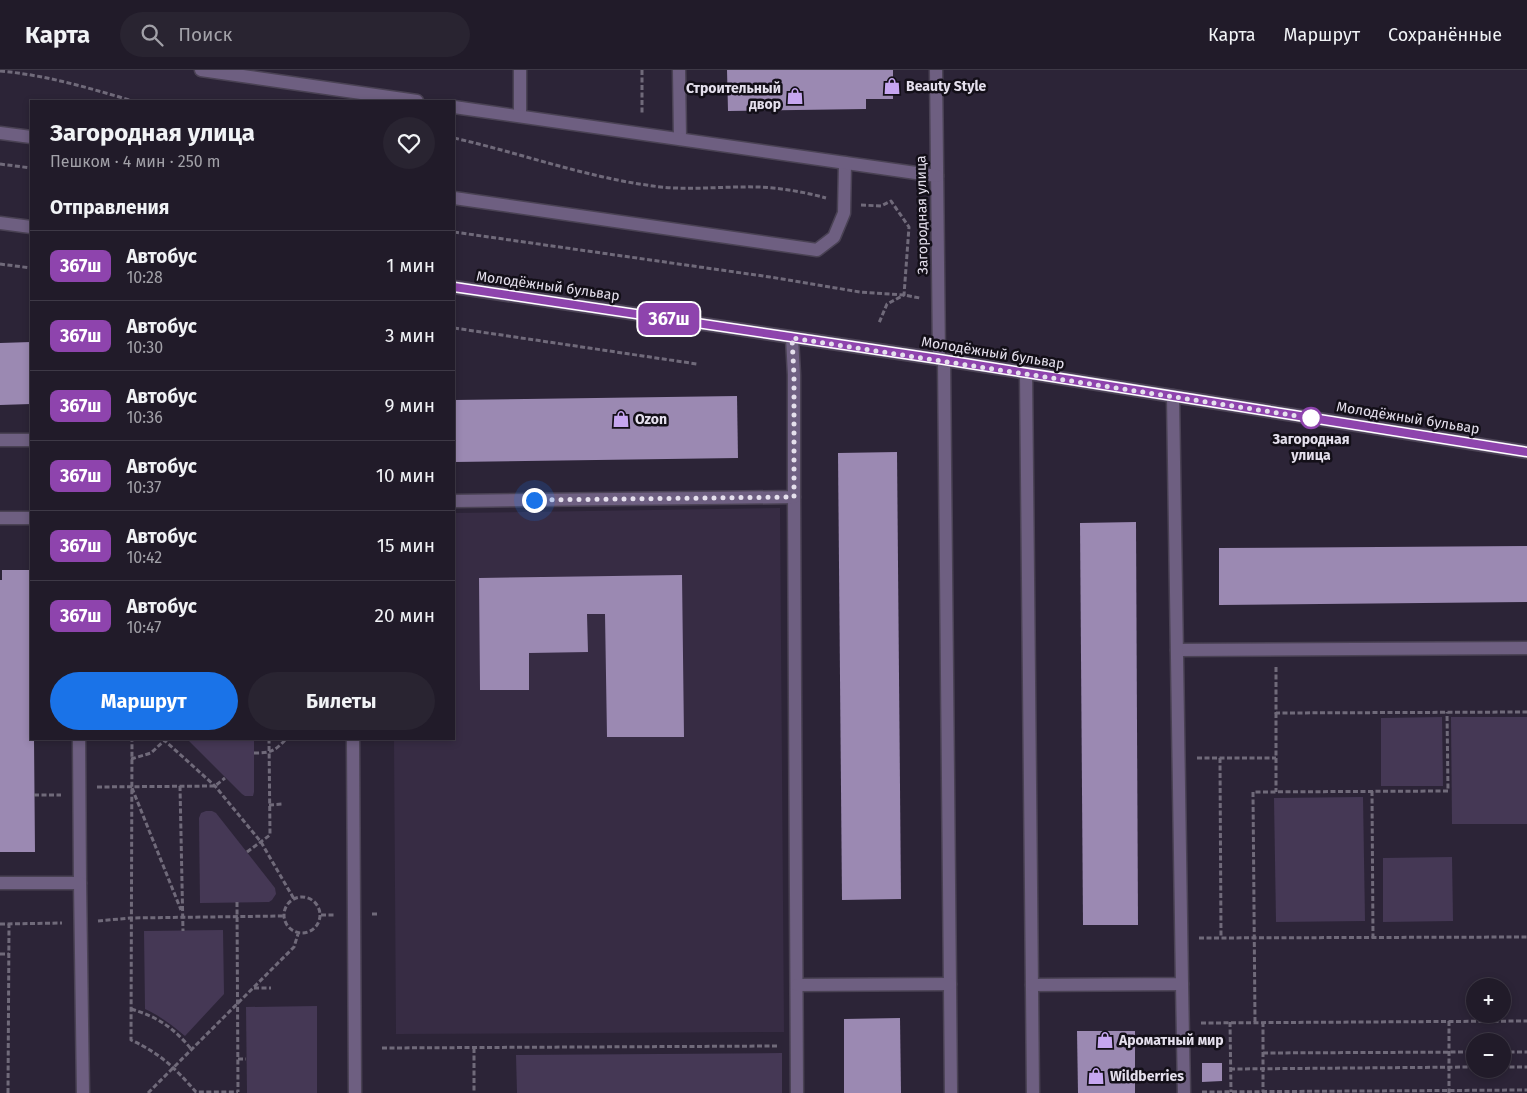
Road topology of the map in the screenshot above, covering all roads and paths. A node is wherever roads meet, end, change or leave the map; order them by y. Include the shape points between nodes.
1 (201, 70) edge
2 (520, 70) edge
3 (642, 70) edge
4 (678, 70) edge
5 (936, 70) edge
6 (0, 71) edge
7 (216, 71) edge
8 (130, 100) edge
9 (410, 100) edge
10 (455, 106) edge
11 (520, 116) junction
12 (642, 116) dead end
13 (0, 133) edge
14 (30, 138) edge
15 (455, 138) edge
16 (680, 139) junction
17 (844, 163) junction
18 (0, 164) edge
19 (30, 168) edge
20 (937, 176) junction
21 (455, 198) edge
22 (844, 203) junction
23 (0, 223) edge
24 (30, 227) edge
25 (455, 232) edge
26 (0, 264) edge
27 (30, 268) edge
28 (455, 287) edge
29 (904, 295) junction
30 (938, 301) junction
31 (879, 323) dead end
32 (455, 328) edge
33 (792, 338) junction
34 (941, 360) junction
35 (696, 364) dead end
36 (1026, 373) junction
37 (1173, 396) junction
38 (0, 440) edge
39 (30, 440) edge
40 (1527, 452) edge
41 (794, 497) junction
42 (455, 501) edge
43 (0, 518) edge
44 (30, 518) edge
45 (1527, 648) edge
46 (1177, 650) junction
47 (1276, 650) junction
48 (1448, 712) junction
49 (1527, 712) edge
50 (1276, 713) junction
51 (79, 740) edge
52 (132, 740) edge
53 (164, 740) edge
54 (166, 740) edge
55 (269, 740) edge
56 (285, 740) edge
57 (352, 740) edge
58 (254, 753) dead end
59 (269, 753) junction
60 (1178, 758) junction
61 (1220, 758) junction
62 (1276, 758) junction
63 (131, 759) junction
64 (225, 778) dead end
65 (180, 786) junction
66 (215, 786) junction
67 (79, 787) junction
68 (131, 787) junction
69 (1372, 791) junction
70 (1276, 792) junction
71 (34, 795) dead end
72 (62, 795) dead end
73 (284, 804) dead end
74 (270, 805) junction
75 (261, 842) junction
76 (247, 852) dead end
77 (0, 883) edge
78 (80, 883) junction
79 (294, 899) junction
80 (236, 902) dead end
81 (182, 913) junction
82 (284, 916) junction
83 (236, 917) junction
84 (130, 918) junction
85 (182, 918) junction
86 (81, 923) junction
87 (0, 924) edge
88 (10, 924) junction
89 (183, 931) dead end
90 (298, 934) junction
91 (1527, 936) edge
92 (1181, 938) junction
93 (1221, 938) junction
94 (1254, 938) junction
95 (1373, 938) junction
96 (0, 954) edge
97 (9, 954) junction
98 (950, 984) junction
99 (1182, 984) junction
100 (797, 985) junction
101 (1032, 985) junction
102 (253, 988) junction
103 (271, 988) dead end
104 (237, 1004) junction
105 (131, 1009) junction
106 (1449, 1021) junction
107 (1527, 1021) edge
108 (1230, 1022) junction
109 (1255, 1022) junction
110 (1263, 1022) junction
111 (1182, 1023) junction
112 (797, 1046) junction
113 (382, 1048) dead end
114 (474, 1048) junction
115 (192, 1050) junction
116 (1449, 1052) junction
117 (1466, 1052) edge
118 (1511, 1052) edge
119 (1527, 1052) edge
120 (1263, 1053) junction
121 (238, 1059) junction
122 (246, 1059) dead end
123 (174, 1067) junction
124 (1449, 1067) junction
125 (1466, 1067) edge
126 (1511, 1067) edge
127 (1527, 1067) edge
128 (1230, 1068) junction
129 (1263, 1068) junction
130 (1527, 1090) edge
131 (1184, 1092) edge
132 (1230, 1092) edge
133 (1263, 1092) edge
134 (1449, 1092) edge
135 (8, 1093) edge
136 (83, 1093) edge
137 (148, 1093) edge
138 (238, 1093) edge
139 (354, 1093) edge
140 (474, 1093) edge
141 (798, 1093) edge
142 (951, 1093) edge
143 (1033, 1093) edge

1 - 7 street
2 - 11 street
3 - 12 path
4 - 16 street
5 - 20 street, Загородная улица
6 - 8 path via 73,83
7 - 9 street
10 - 11 street
11 - 16 street
13 - 14 street
15 - 22 path via 611,180 655,186 760,187
16 - 17 street
17 - 20 street
17 - 22 street
18 - 19 path
20 - 30 street, Загородная улица
21 - 22 street via 818,250 834,237 844,213
22 - 29 path via 881,206 891,201 909,227
23 - 24 street
25 - 29 path via 860,292
26 - 27 path
28 - 33 street, Молодёжный бульвар
29 - 30 path
29 - 31 path via 887,304
30 - 34 street, Загородная улица
32 - 35 path
33 - 34 street, Молодёжный бульвар
33 - 41 street
34 - 36 street, Молодёжный бульвар
34 - 98 street, Загородная улица
36 - 37 street, Молодёжный бульвар
36 - 101 street
37 - 40 street, Молодёжный бульвар
37 - 46 street
38 - 39 street
41 - 42 street
41 - 100 street
43 - 44 street
45 - 47 street
46 - 47 street
46 - 60 street
47 - 50 path
48 - 49 path
48 - 50 path
48 - 69 path via 1448,791
50 - 62 path
51 - 67 street
52 - 63 path
53 - 63 path via 151,753
54 - 66 path
55 - 59 path
56 - 59 path
57 - 139 street
58 - 59 path
59 - 74 path
60 - 61 path
60 - 92 street
61 - 62 path
61 - 93 path
62 - 70 path
63 - 68 path
64 - 66 path
65 - 66 path
65 - 68 path
65 - 81 path
66 - 75 path
67 - 68 path
67 - 78 street
68 - 81 path
68 - 84 path
69 - 70 path
69 - 95 path
70 - 94 path via 1253,792
71 - 72 path
73 - 74 path
74 - 75 path via 270,835
75 - 76 path
75 - 79 path
77 - 78 street
78 - 86 street
79 - 82 path via 285,908
79 - 90 path via 306,897 314,901 321,915 314,930
80 - 83 path
81 - 85 path
82 - 83 path
82 - 90 path via 285,924
83 - 85 path
83 - 104 path
84 - 85 path
84 - 86 path
84 - 105 path
85 - 89 path
86 - 88 path
86 - 136 street
87 - 88 path
88 - 97 path
90 - 102 path via 294,947
91 - 95 path
92 - 93 path
92 - 99 street
93 - 94 path
94 - 95 path
94 - 109 path
96 - 97 path
97 - 135 path
98 - 100 street
98 - 142 street, Загородная улица
99 - 101 street
99 - 111 street
100 - 112 street
101 - 143 street
102 - 103 path
102 - 104 path
104 - 115 path
104 - 121 path
105 - 115 path via 164,1023
105 - 123 path via 131,1040
106 - 107 path
106 - 110 path
106 - 116 path
108 - 109 path
108 - 111 path
108 - 128 path
109 - 110 path
110 - 120 path
111 - 131 street
112 - 114 path
112 - 141 street
113 - 114 path
114 - 140 path
115 - 123 path
116 - 117 path
116 - 120 path
116 - 124 path
118 - 119 path
120 - 129 path
121 - 122 path
121 - 138 path
123 - 137 path
123 - 138 path via 196,1092
124 - 125 path
124 - 129 path
124 - 134 path
126 - 127 path
128 - 129 path
128 - 132 path
129 - 133 path
130 - 134 path
131 - 132 path
132 - 133 path
133 - 134 path

